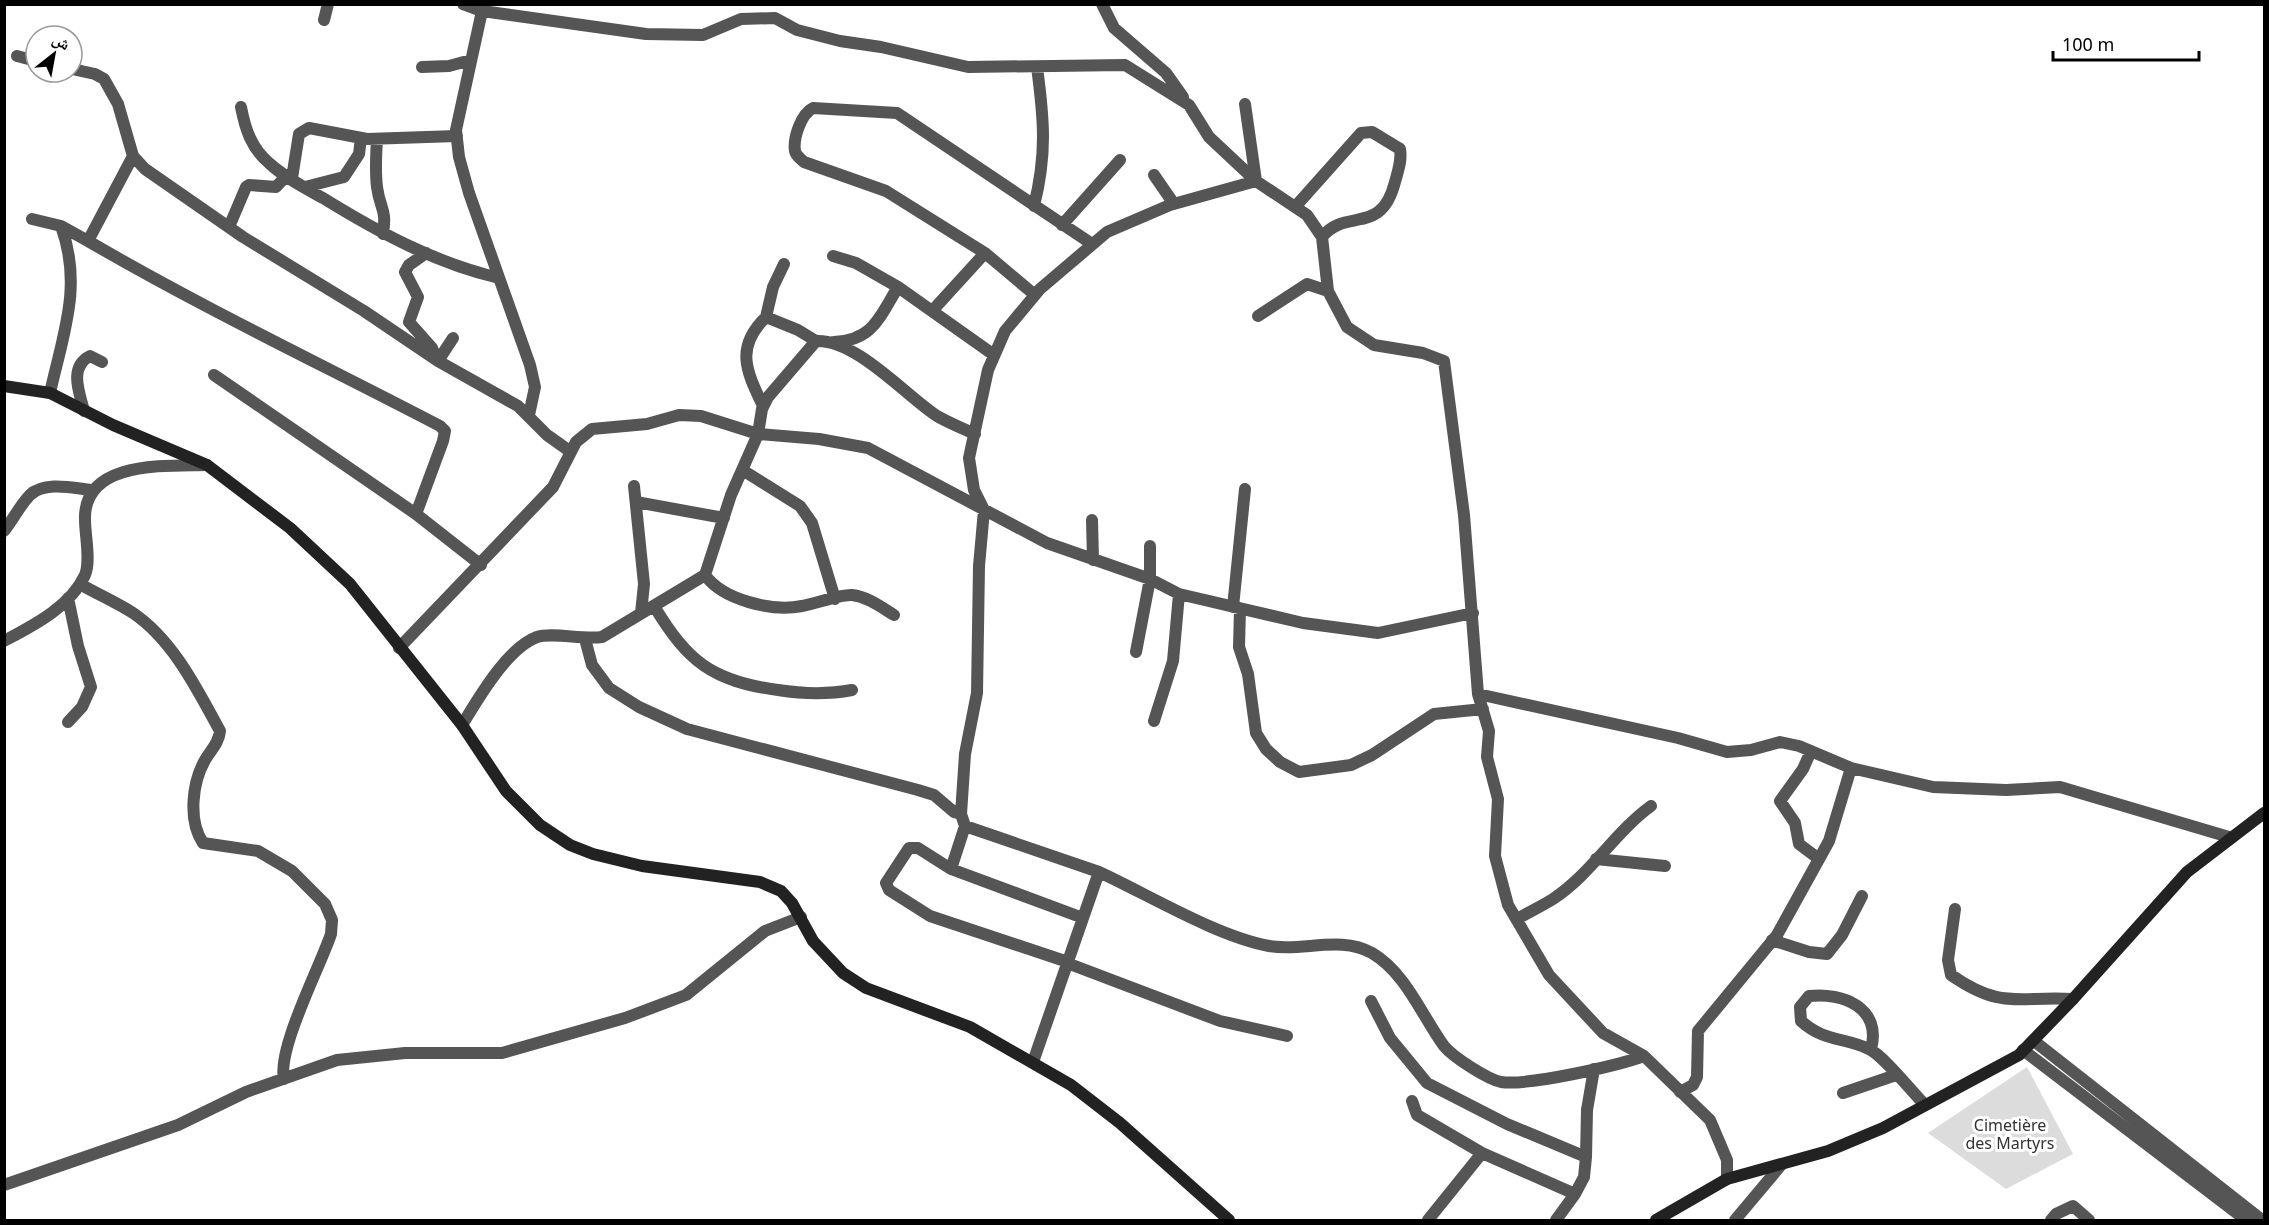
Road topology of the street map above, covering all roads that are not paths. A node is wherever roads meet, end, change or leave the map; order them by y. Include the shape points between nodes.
1 (328, 4) edge
2 (463, 4) edge
3 (1102, 4) edge
4 (482, 10) junction
5 (324, 20) dead end
6 (17, 56) dead end
7 (24, 58) edge
8 (471, 60) junction
9 (422, 67) dead end
10 (1036, 67) junction
11 (84, 72) edge
12 (1245, 104) dead end
13 (1189, 105) junction
14 (240, 107) dead end
15 (457, 136) junction
16 (361, 138) junction
17 (377, 139) junction
18 (133, 156) junction
19 (1120, 160) dead end
20 (1154, 175) dead end
21 (289, 177) junction
22 (1257, 181) junction
23 (305, 187) junction
24 (1174, 204) junction
25 (1034, 206) junction
26 (1295, 207) junction
27 (32, 219) dead end
28 (1062, 225) junction
29 (61, 226) junction
30 (229, 227) junction
31 (383, 234) junction
32 (1322, 237) junction
33 (88, 241) junction
34 (1092, 244) junction
35 (426, 253) junction
36 (985, 253) junction
37 (833, 256) dead end
38 (784, 264) dead end
39 (499, 278) junction
40 (898, 287) junction
41 (1328, 291) junction
42 (1035, 295) junction
43 (933, 310) junction
44 (1258, 316) dead end
45 (766, 317) junction
46 (453, 338) dead end
47 (816, 341) junction
48 (830, 342) junction
49 (994, 355) junction
50 (438, 361) junction
51 (102, 362) dead end
52 (214, 375) dead end
53 (4, 386) edge
54 (50, 393) junction
55 (763, 406) junction
56 (84, 411) junction
57 (529, 415) junction
58 (758, 434) junction
59 (975, 434) junction
60 (570, 452) junction
61 (207, 465) junction
62 (744, 471) junction
63 (634, 486) dead end
64 (1245, 489) dead end
65 (91, 490) junction
66 (636, 502) junction
67 (984, 510) junction
68 (416, 514) junction
69 (724, 518) junction
70 (1092, 520) dead end
71 (4, 531) edge
72 (1150, 546) dead end
73 (1093, 560) junction
74 (481, 565) junction
75 (705, 575) junction
76 (1150, 579) junction
77 (80, 584) junction
78 (1179, 594) junction
79 (68, 598) junction
80 (835, 599) junction
81 (654, 606) junction
82 (1237, 608) junction
83 (1473, 613) junction
84 (641, 614) junction
85 (894, 615) dead end
86 (585, 639) junction
87 (4, 641) edge
88 (399, 648) junction
89 (1136, 652) dead end
90 (852, 690) dead end
91 (1478, 694) junction
92 (1483, 709) junction
93 (1154, 721) dead end
94 (68, 722) dead end
95 (462, 725) junction
96 (1811, 751) junction
97 (1851, 768) junction
98 (1651, 806) dead end
99 (2265, 813) edge
100 (963, 820) junction
101 (2229, 837) junction
102 (1596, 859) junction
103 (1819, 859) junction
104 (1665, 866) dead end
105 (951, 869) junction
106 (1099, 872) junction
107 (1862, 896) dead end
108 (1955, 909) dead end
109 (801, 917) junction
110 (1083, 918) junction
111 (1517, 919) junction
112 (1772, 940) junction
113 (1068, 963) junction
114 (2073, 999) junction
115 (1371, 1001) dead end
116 (1287, 1036) dead end
117 (2034, 1041) junction
118 (1871, 1049) junction
119 (2023, 1050) junction
120 (1644, 1056) junction
121 (1033, 1062) junction
122 (1594, 1069) junction
123 (1896, 1075) junction
124 (284, 1079) junction
125 (1680, 1092) junction
126 (1843, 1093) dead end
127 (1412, 1101) dead end
128 (1925, 1105) junction
129 (1482, 1153) junction
130 (1586, 1157) junction
131 (1782, 1164) junction
132 (1727, 1179) junction
133 (4, 1185) edge
134 (1575, 1194) junction
135 (2073, 1206) junction
136 (1229, 1221) edge
137 (1428, 1221) edge
138 (1556, 1221) edge
139 (1656, 1221) edge
140 (1735, 1221) edge
141 (2051, 1221) edge
142 (2076, 1221) edge
143 (2089, 1221) edge
144 (2246, 1221) edge
145 (2262, 1221) edge

1 - 5 street
2 - 4 street
3 - 13 street via 1114,28 1166,74
4 - 8 street
4 - 10 street via 646,34 703,35 741,19 775,18 797,30 840,42 881,46 968,67
6 - 7 street
8 - 9 street
8 - 15 street
10 - 13 street via 1125,65
10 - 25 street via 1045,127 1043,167
11 - 18 street via 104,79 118,104
12 - 22 street
13 - 22 street via 1209,137
14 - 21 street via 246,133 268,163
15 - 17 street
15 - 39 street via 469,194
16 - 17 street
16 - 21 street via 309,128 299,134
16 - 23 street via 359,154 344,177
17 - 31 street via 377,191 386,215
18 - 30 street via 145,169
18 - 33 street
19 - 28 street
20 - 24 street
21 - 23 street
21 - 30 street via 276,187 246,187
22 - 24 street
22 - 26 street
23 - 31 street
24 - 34 street via 1107,231
25 - 28 street
25 - 36 street via 897,113 813,108 803,115 794,149 804,162 886,191
26 - 32 street via 1307,215
26 - 32 street via 1361,133 1372,132 1401,149 1390,201 1383,210 1339,226
27 - 29 street
28 - 34 street
29 - 33 street
29 - 54 street via 70,249 72,279 69,319
30 - 50 street
31 - 35 street
32 - 41 street
33 - 68 street via 241,326 281,342 440,426 445,431 443,441
34 - 42 street
35 - 39 street
35 - 50 street via 405,272 418,297 409,322
36 - 42 street
36 - 43 street
37 - 40 street via 856,263
38 - 45 street via 772,286
39 - 57 street via 535,387
40 - 43 street
40 - 48 street via 865,334 853,341
41 - 44 street via 1306,284
41 - 83 street via 1347,327 1374,345 1423,353 1444,361
42 - 49 street via 1005,331
43 - 49 street
45 - 47 street
45 - 55 street via 752,333 746,348 747,372
46 - 50 street
47 - 48 street
47 - 55 street
48 - 59 street via 873,366 938,416
49 - 59 street
50 - 57 street
51 - 56 street via 90,356 85,358 77,374
52 - 68 street
53 - 54 main road
54 - 56 main road
55 - 58 street
56 - 61 main road
57 - 60 street
58 - 60 street via 701,416 679,415 647,424 592,429
58 - 62 street
58 - 67 street via 868,448
59 - 67 street via 969,458 974,490
60 - 74 street via 553,487
61 - 65 street via 158,466 109,476
61 - 88 main road via 290,528 350,584
62 - 69 street
62 - 80 street via 800,506 812,523
63 - 66 street
64 - 82 street
65 - 71 street via 39,489 29,496
65 - 77 street via 84,510 86,572
66 - 69 street
66 - 84 street via 644,584
67 - 73 street via 1047,543
67 - 100 street via 977,693 965,754
68 - 74 street
69 - 75 street
70 - 73 street
72 - 76 street
73 - 76 street
74 - 88 street
75 - 80 street via 722,593 746,603 798,607
75 - 81 street
76 - 78 street
76 - 89 street
77 - 79 street
77 - 124 street via 132,613 155,631 192,679 220,731 220,738 204,761 192,812 202,843 258,851 292,871 325,904 332,920 331,934 284,1060
78 - 82 street
78 - 93 street via 1173,662
79 - 87 street via 45,618
79 - 94 street via 91,687 82,707
80 - 85 street via 850,595 872,601
81 - 84 street
81 - 90 street via 674,639 718,675 746,686 810,695
82 - 83 street via 1303,624 1378,633
82 - 92 street via 1239,647 1248,674 1256,733 1280,762 1299,772 1351,765 1372,756 1434,714
83 - 91 street
84 - 86 street via 602,637
86 - 95 street via 538,637 519,649 486,687
86 - 100 street via 592,665 609,688 639,707 687,729 926,792 945,802
88 - 95 main road
91 - 92 street
91 - 96 street via 1727,752 1780,742
92 - 111 street via 1489,731 1487,757 1498,799 1495,856 1508,905
95 - 109 main road via 506,790 540,825 570,845 642,866 760,882 782,891
96 - 97 street
96 - 103 street via 1780,801 1795,823 1799,844
97 - 101 street via 1933,787 2060,787
97 - 103 street via 1838,820
98 - 102 street via 1634,818
99 - 101 main road
100 - 105 street
100 - 106 street
101 - 114 main road via 2187,872
102 - 104 street
102 - 111 street via 1554,898
103 - 112 street
105 - 110 street
105 - 113 street via 918,848 909,848 886,887 930,916
106 - 110 street
106 - 122 street via 1224,933 1271,947 1354,945 1372,953 1405,986 1445,1047 1498,1081 1517,1083
107 - 112 street via 1842,935 1827,954
108 - 114 street via 1948,960 1951,975 1987,996 2010,1001
109 - 121 main road via 813,941 829,960 858,983 970,1027
109 - 124 street via 765,931 686,995 625,1018 502,1053 405,1053 336,1060
110 - 113 street
111 - 120 street via 1549,975 1603,1033
112 - 125 street via 1698,1031 1697,1077 1693,1085
113 - 116 street via 1220,1021
113 - 121 street
114 - 117 main road
115 - 130 street via 1390,1038 1427,1083 1507,1125
117 - 119 main road
117 - 145 street
118 - 118 street via 1811,1030 1801,1021 1800,1007 1809,996 1827,994 1848,999 1860,1007 1870,1023 1874,1039
118 - 123 street
119 - 128 main road
119 - 144 street
120 - 122 street
120 - 125 street
121 - 136 main road via 1120,1123
122 - 130 street via 1587,1110
123 - 126 street
123 - 128 street
124 - 133 street via 246,1092 178,1125
125 - 132 street via 1710,1120 1727,1160
127 - 129 street via 1417,1115
128 - 131 main road via 1828,1151
129 - 134 street
129 - 137 street
130 - 134 street via 1584,1178
131 - 132 main road
131 - 140 street
132 - 139 main road
134 - 138 street
135 - 141 street
135 - 142 street
135 - 143 street

